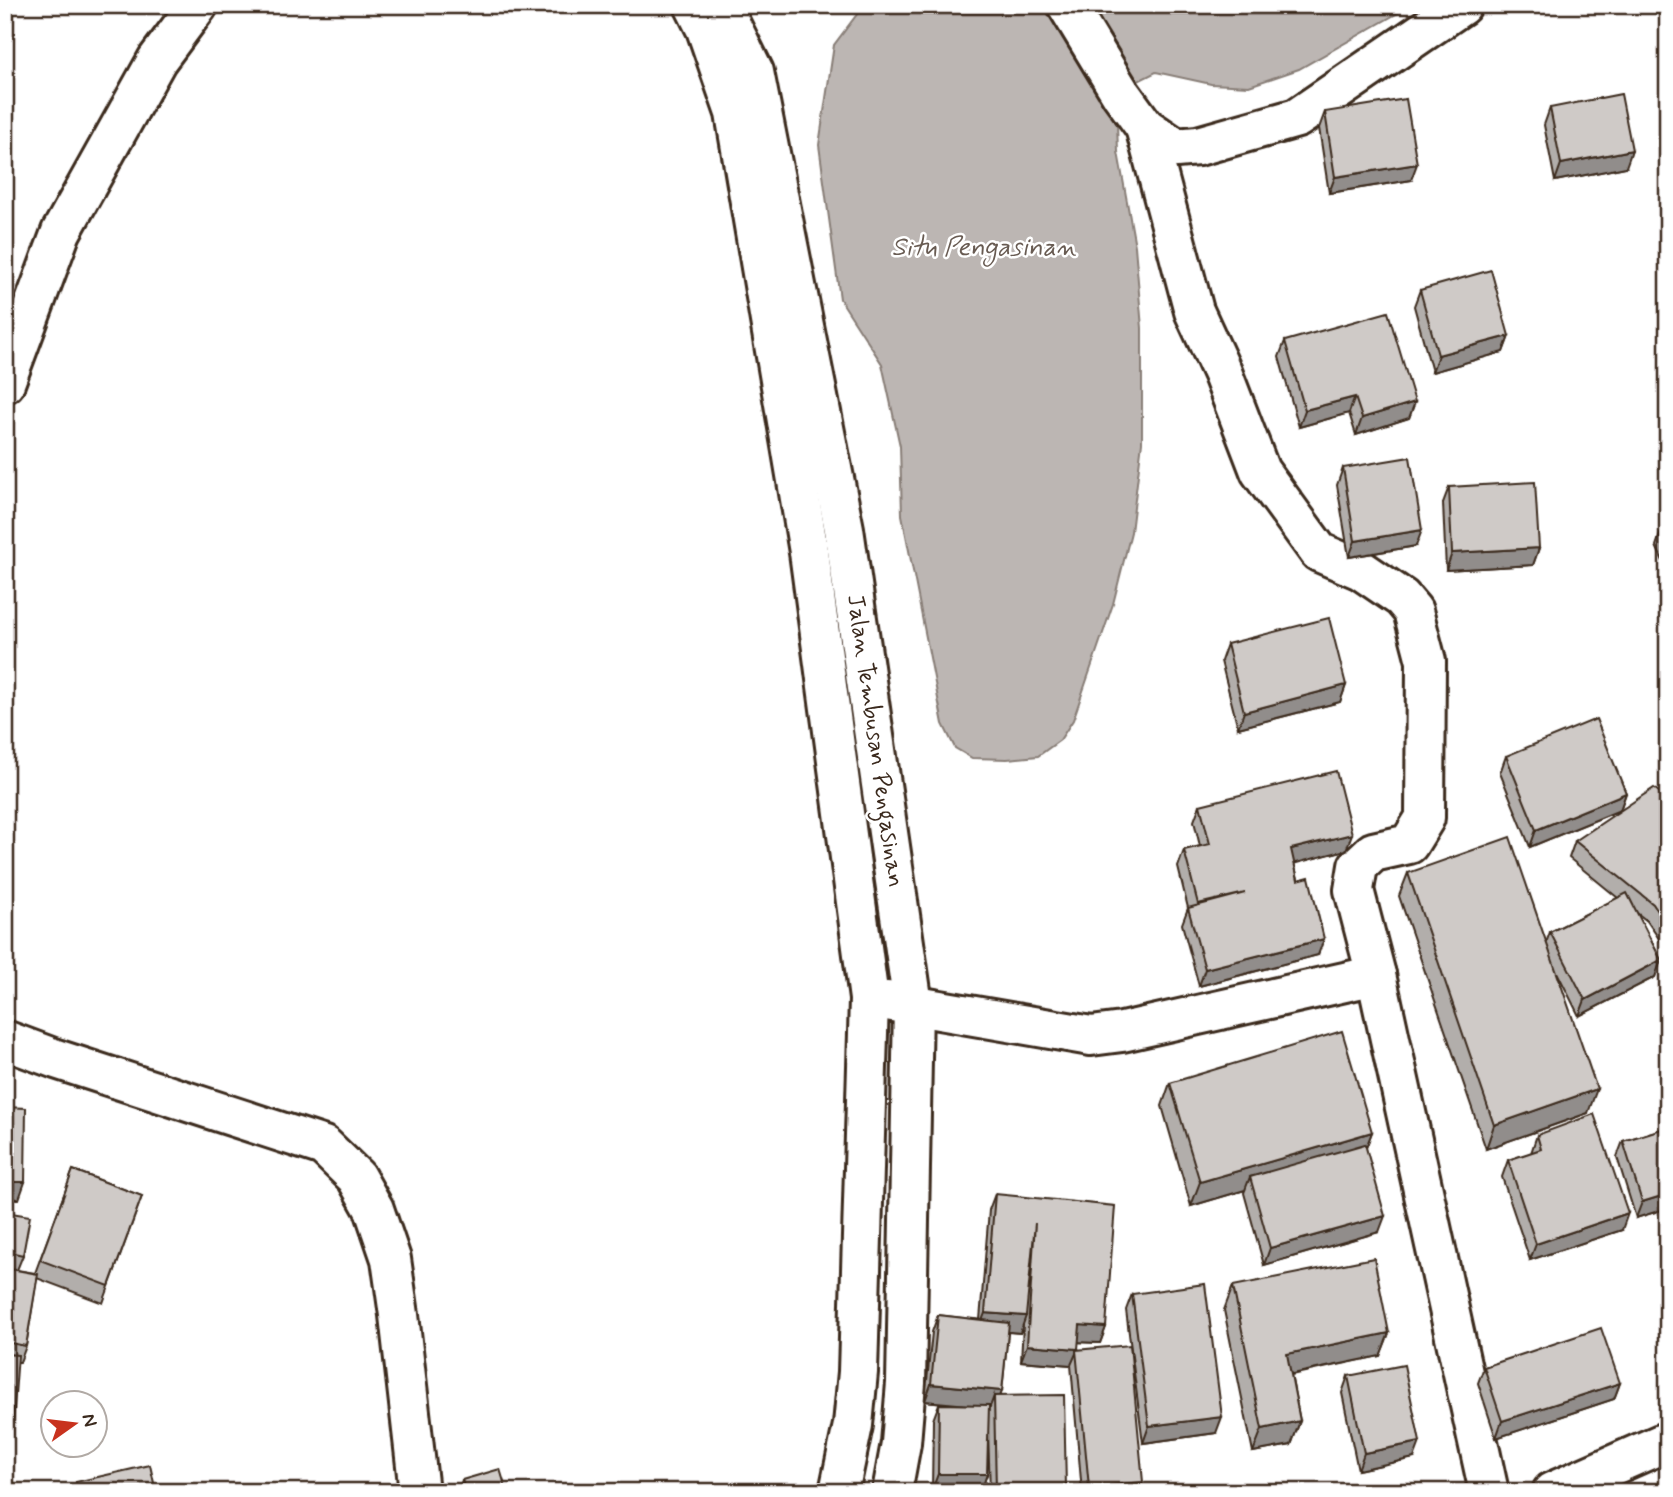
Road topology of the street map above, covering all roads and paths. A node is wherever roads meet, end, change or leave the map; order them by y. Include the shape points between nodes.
1 (198, 5) edge
2 (694, 5) edge
3 (721, 5) edge
4 (1067, 5) edge
5 (1462, 5) edge
6 (740, 77) junction
7 (1145, 127) junction
8 (5, 383) edge
9 (1376, 975) junction
10 (869, 999) junction
11 (913, 1004) junction
12 (5, 1040) edge
13 (1668, 1441) edge
14 (419, 1492) edge
15 (839, 1492) edge
16 (892, 1492) edge
17 (1489, 1492) edge
18 (1552, 1492) edge

1 - 8 street via 157,60 61,232
2 - 6 street, Jalan Tembusan Pengasinan
3 - 6 street, Jalan Tembusan Pengasinan
4 - 7 street
5 - 7 street via 1297,118 1183,148 1175,148
6 - 10 street, Jalan Tembusan Pengasinan via 736,113 809,552
6 - 11 street, Jalan Tembusan Pengasinan via 769,141 844,529
7 - 9 street via 1194,310 1260,471 1319,552 1361,570 1413,611 1426,661 1424,818 1409,844 1373,852 1358,866 1354,890
9 - 11 street via 1091,1036
9 - 17 street
10 - 11 street
10 - 15 street, Jalan Tembusan Pengasinan via 858,1372
11 - 16 street, Jalan Tembusan Pengasinan via 906,1384
12 - 14 street via 324,1146 356,1177 374,1209 391,1259
13 - 18 street

